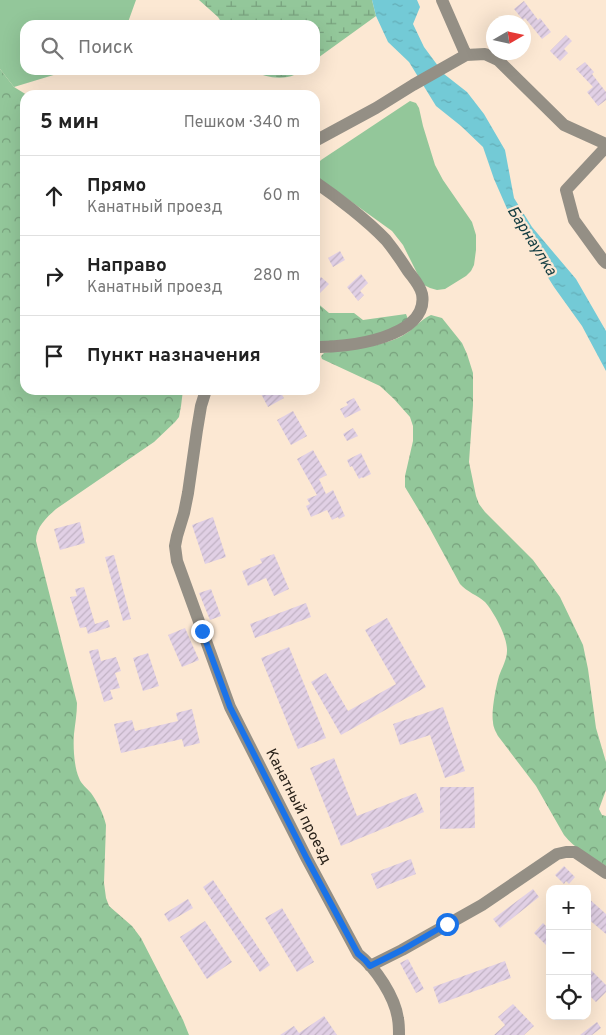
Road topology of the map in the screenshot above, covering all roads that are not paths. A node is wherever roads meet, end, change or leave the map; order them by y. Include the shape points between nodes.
1 (442, 0) edge
2 (466, 55) junction
3 (320, 139) edge
4 (606, 146) edge
5 (320, 186) edge
6 (606, 263) edge
7 (320, 347) edge
8 (204, 395) edge
9 (606, 873) edge
10 (370, 966) junction
11 (399, 1035) edge

1 - 2 street
2 - 3 street
2 - 4 street via 485,54 498,60 564,125
4 - 6 street via 566,190 574,220
5 - 7 street via 385,240 422,294 421,306 405,328 355,345
8 - 10 street, Канатный проезд via 184,514 176,536 177,562 230,707 358,954
9 - 10 street via 575,852 557,854 482,905
10 - 11 street, Канатный проезд via 395,1006

